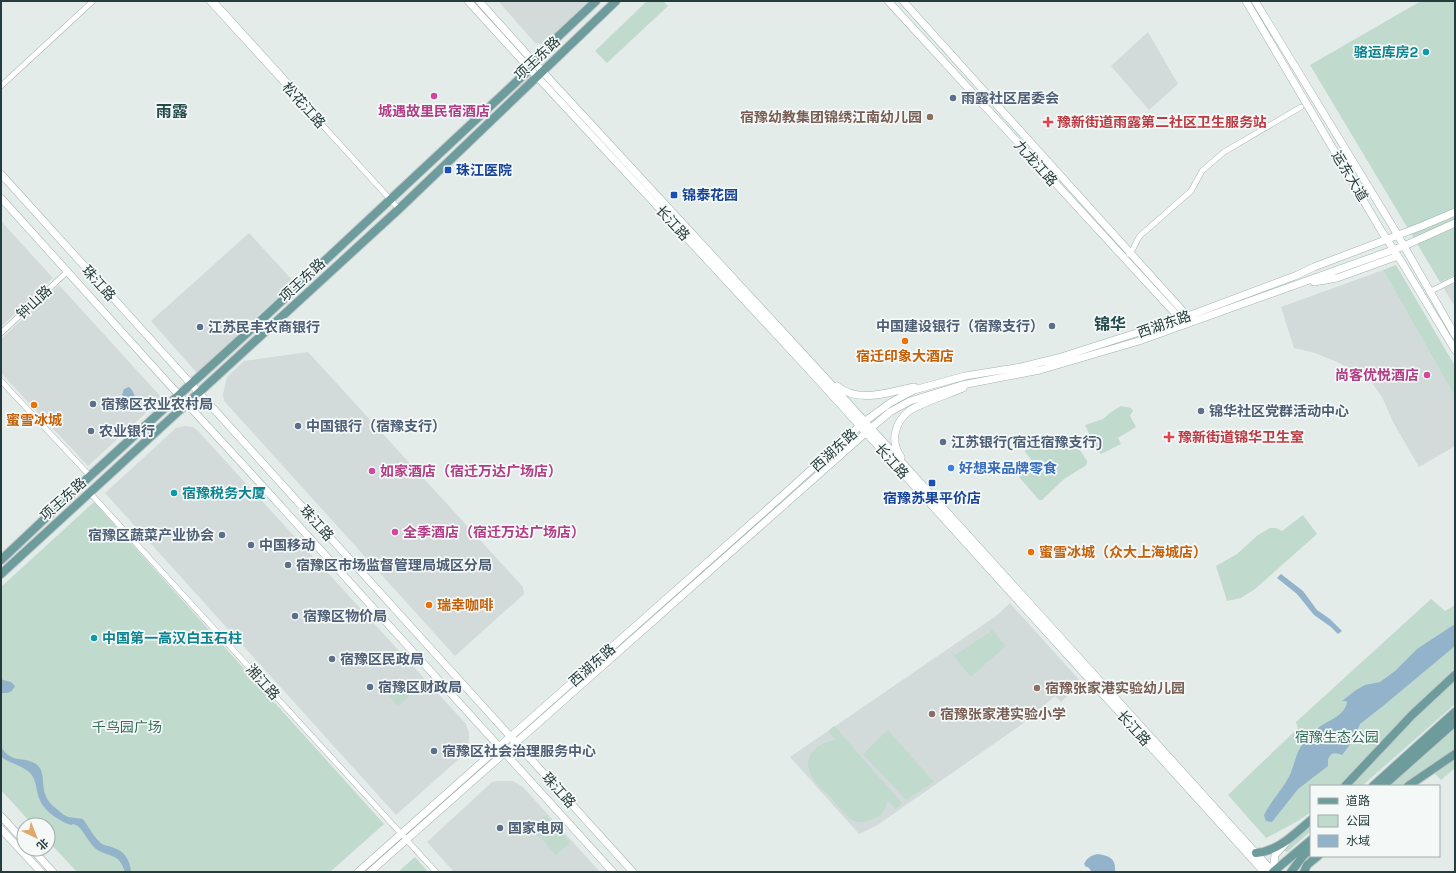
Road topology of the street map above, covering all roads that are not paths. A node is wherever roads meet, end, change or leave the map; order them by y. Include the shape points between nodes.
1 (93, 1) edge
2 (209, 1) edge
3 (214, 1) edge
4 (468, 1) edge
5 (479, 1) edge
6 (596, 1) edge
7 (616, 1) edge
8 (888, 1) edge
9 (902, 1) edge
10 (1246, 1) edge
11 (1255, 1) edge
12 (533, 60) junction
13 (530, 69) junction
14 (539, 74) junction
15 (1, 86) edge
16 (1301, 107) dead end
17 (1, 174) edge
18 (1, 198) edge
19 (391, 198) junction
20 (400, 208) junction
21 (1455, 212) edge
22 (1455, 223) edge
23 (1397, 235) junction
24 (1387, 239) junction
25 (1404, 246) junction
26 (1394, 249) junction
27 (1130, 253) junction
28 (1398, 256) junction
29 (1124, 259) junction
30 (68, 271) junction
31 (1455, 279) edge
32 (1294, 285) junction
33 (1429, 292) junction
34 (1190, 319) junction
35 (1183, 322) junction
36 (1, 333) edge
37 (1455, 336) edge
38 (1455, 350) edge
39 (820, 372) junction
40 (965, 376) junction
41 (1, 381) edge
42 (982, 381) junction
43 (191, 384) junction
44 (198, 392) junction
45 (179, 395) junction
46 (187, 403) junction
47 (862, 424) junction
48 (868, 431) junction
49 (90, 476) junction
50 (917, 480) junction
51 (90, 493) junction
52 (1, 560) edge
53 (1, 574) edge
54 (1455, 676) edge
55 (1455, 712) edge
56 (1455, 722) edge
57 (513, 740) junction
58 (499, 747) junction
59 (505, 753) junction
60 (1455, 754) edge
61 (1346, 785) edge
62 (1374, 785) edge
63 (1384, 785) edge
64 (1409, 785) edge
65 (1, 816) edge
66 (1310, 821) edge
67 (1, 830) edge
68 (16, 832) edge
69 (1296, 833) junction
70 (404, 837) junction
71 (1310, 841) edge
72 (1310, 850) edge
73 (1256, 854) junction
74 (39, 857) edge
75 (1317, 857) edge
76 (1306, 869) edge
77 (41, 872) edge
78 (53, 872) edge
79 (358, 872) edge
80 (370, 872) edge
81 (436, 872) edge
82 (613, 872) edge
83 (633, 872) edge
84 (1264, 872) edge
85 (1273, 872) edge
86 (1291, 872) edge
87 (1298, 872) edge

1 - 15 street
2 - 19 street, 松花江路
3 - 19 street, 松花江路
4 - 13 street, 长江路
5 - 12 street, 长江路
6 - 12 main road, 项王东路
7 - 14 main road, 项王东路
8 - 29 street, 九龙江路
9 - 27 street, 九龙江路
10 - 24 street, 运东大道
11 - 23 street, 运东大道
12 - 13 main road, 项王东路
12 - 14 street, 长江路
13 - 14 street, 长江路
13 - 19 main road, 项王东路
14 - 20 main road, 项王东路
14 - 39 street, 长江路
14 - 47 street, 长江路
16 - 27 street via 1239,142 1212,162 1202,171 1191,191 1141,235
17 - 43 street, 珠江路
18 - 30 street, 珠江路
19 - 20 street, 松花江路
19 - 43 main road, 项王东路
20 - 44 main road, 项王东路
21 - 23 street, 西湖东路
22 - 25 street, 西湖东路
23 - 24 street, 西湖东路
23 - 25 street, 运东大道
24 - 26 street, 运东大道
24 - 34 street, 西湖东路
25 - 26 street, 西湖东路
25 - 33 street, 运东大道
26 - 28 street, 运东大道
26 - 32 street, 西湖东路
27 - 29 street
27 - 34 street, 九龙江路
28 - 32 street via 1337,278
28 - 38 street, 运东大道
29 - 35 street, 九龙江路
30 - 36 street, 钟山路
30 - 45 street, 珠江路
31 - 33 street
32 - 34 street, 西湖东路
33 - 37 street, 运东大道
34 - 35 street, 西湖东路
35 - 40 street, 西湖东路 via 1021,367
35 - 42 street, 西湖东路 via 1140,341 1052,367
39 - 40 street via 844,391 860,396 877,395
39 - 47 street, 长江路
40 - 47 street, 西湖东路 via 902,395
41 - 49 street
42 - 48 street, 西湖东路 via 910,400 890,412
42 - 50 street via 914,408 900,420 895,431 895,447
43 - 44 street, 珠江路
43 - 45 main road, 项王东路
44 - 46 main road, 项王东路
44 - 57 street, 珠江路
45 - 46 street, 珠江路
45 - 49 main road, 项王东路
46 - 51 main road, 项王东路
46 - 58 street, 珠江路
47 - 48 street, 长江路
47 - 57 street, 西湖东路
48 - 50 street, 长江路
48 - 57 street, 西湖东路
48 - 84 street, 长江路
49 - 52 main road, 项王东路
50 - 73 street, 长江路
51 - 53 main road, 项王东路
51 - 70 street, 湘江路
54 - 61 main road via 1412,715
55 - 62 main road
56 - 63 main road
57 - 58 street, 西湖东路
57 - 59 street, 西湖东路
57 - 83 street, 珠江路
58 - 59 street, 珠江路
58 - 70 street, 西湖东路
59 - 70 street, 西湖东路
59 - 82 street, 珠江路
60 - 64 main road
65 - 68 street
66 - 69 main road
67 - 77 street
69 - 73 main road via 1279,846
69 - 85 street via 1275,855
70 - 79 street, 西湖东路
70 - 80 street, 西湖东路
70 - 81 street, 湘江路
71 - 85 main road
72 - 86 main road
73 - 85 street, 长江路
74 - 78 street
75 - 76 main road
76 - 87 street

